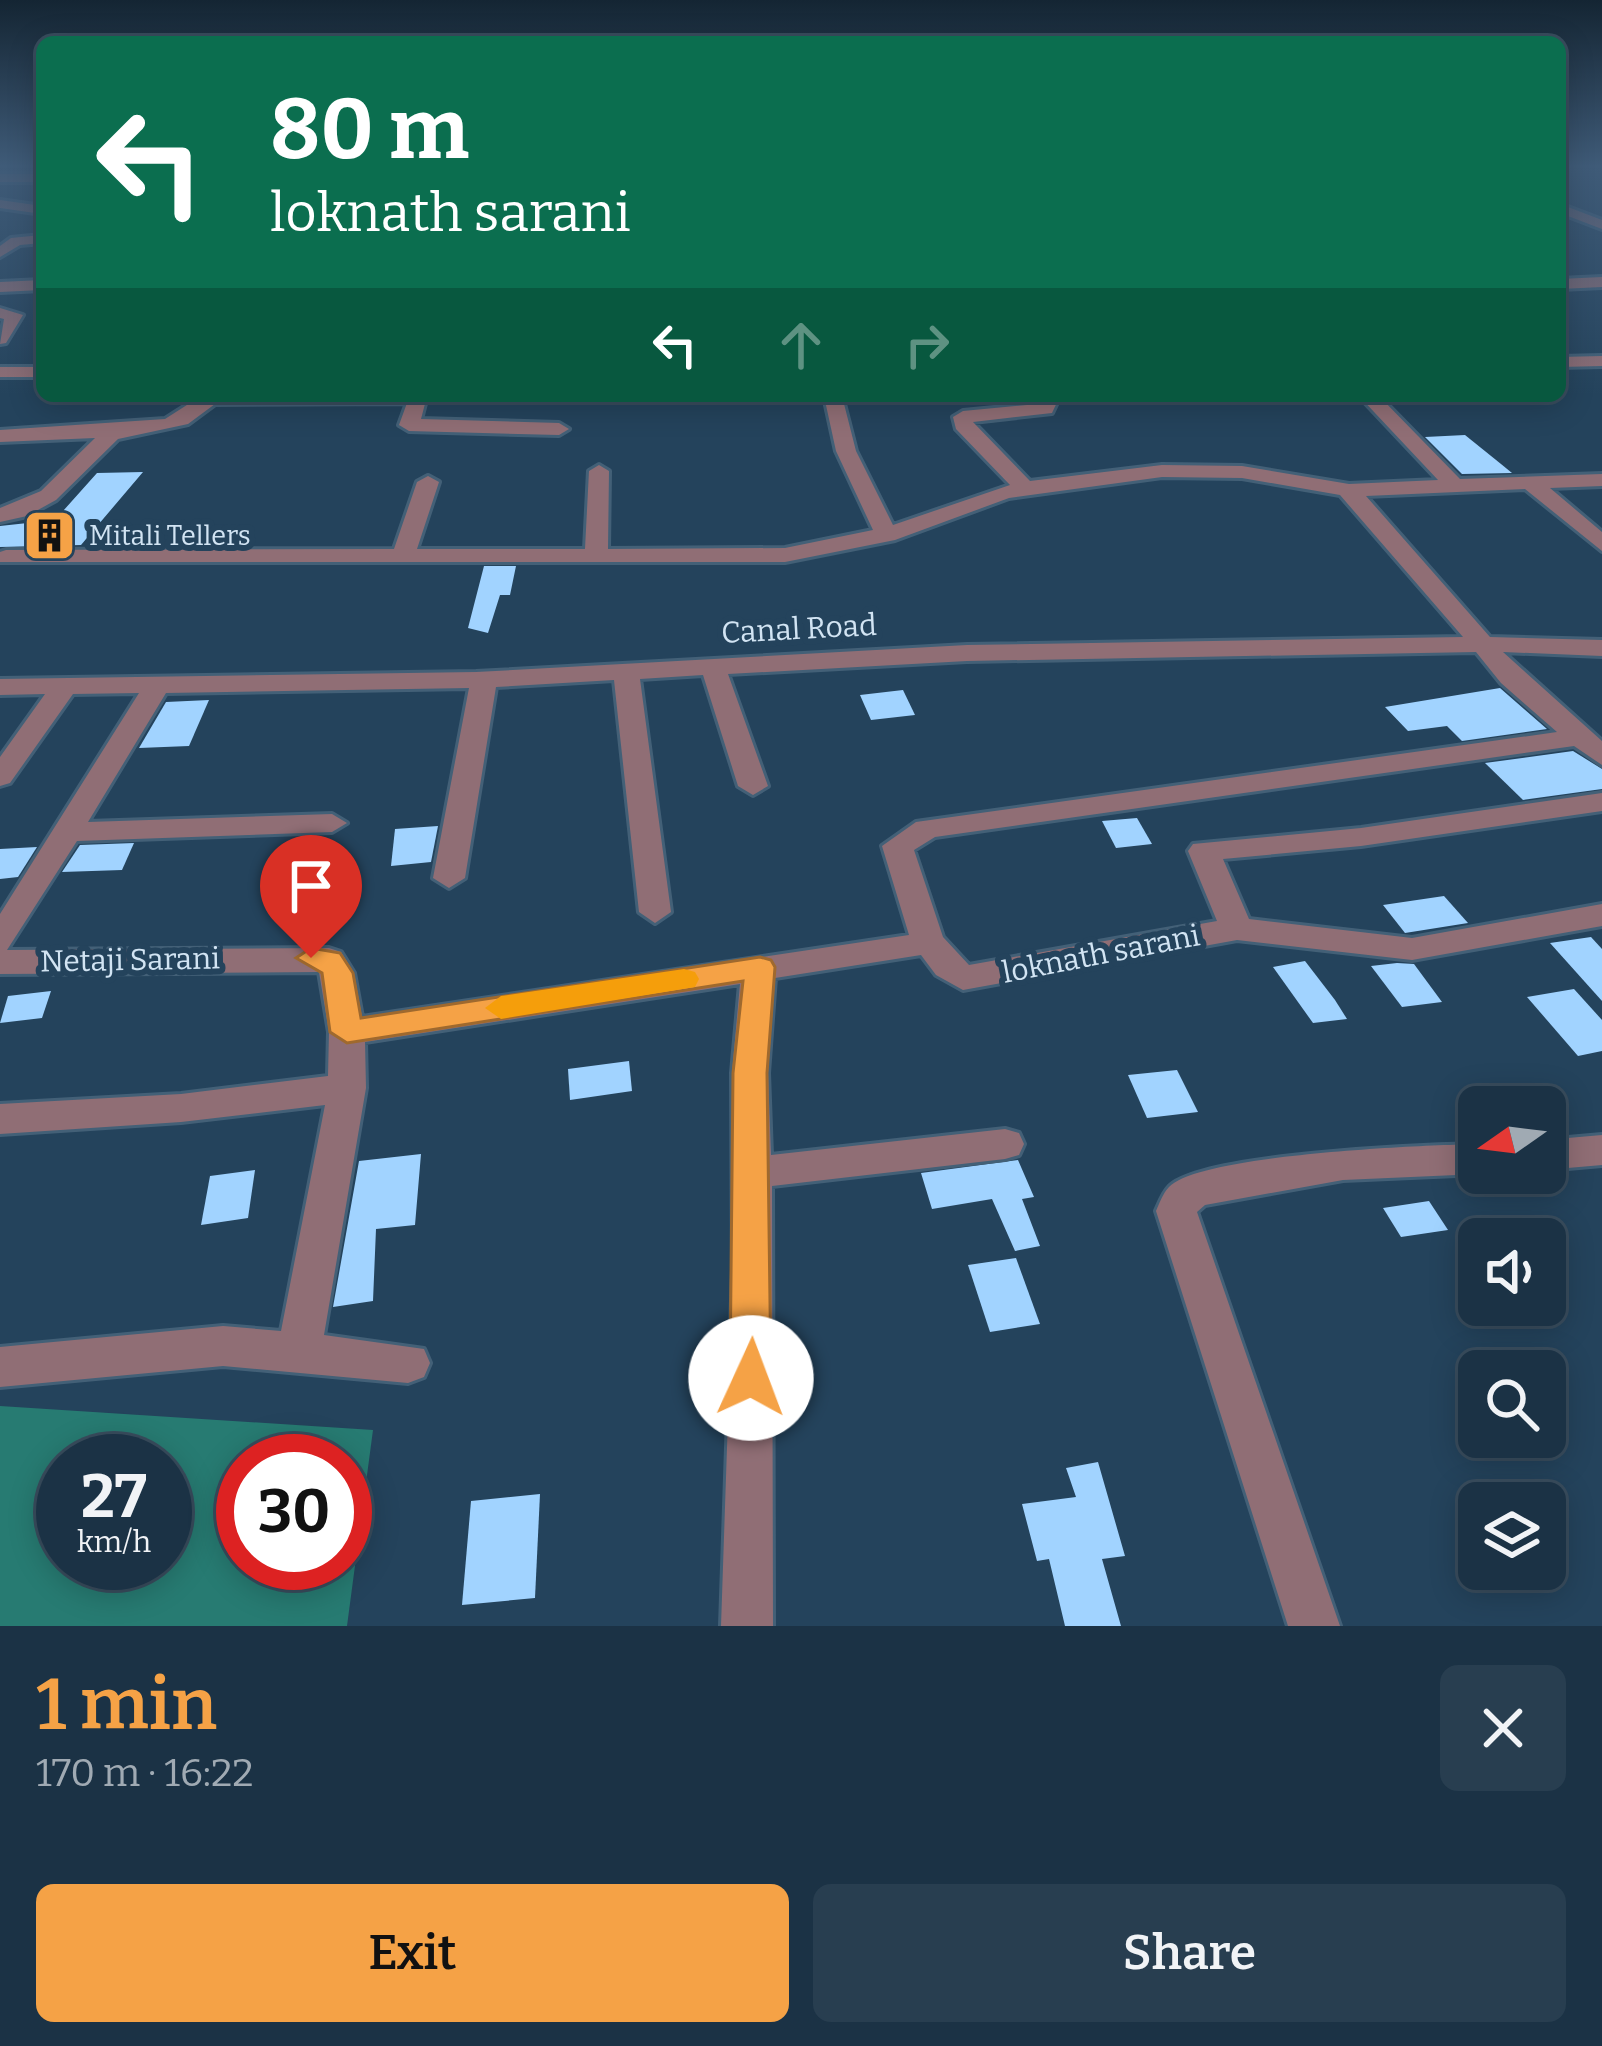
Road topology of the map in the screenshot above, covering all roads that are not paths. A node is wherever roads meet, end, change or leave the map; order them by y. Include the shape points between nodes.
1 (1602, 282) edge
2 (1566, 284) edge
3 (36, 285) edge
4 (0, 287) edge
5 (0, 313) edge
6 (0, 339) edge
7 (1602, 361) edge
8 (1566, 362) edge
9 (0, 372) edge
10 (36, 372) edge
11 (205, 402) edge
12 (416, 402) edge
13 (834, 402) edge
14 (1048, 402) edge
15 (1374, 402) edge
16 (559, 429) dead end
17 (120, 431) junction
18 (0, 436) edge
19 (598, 471) dead end
20 (428, 482) dead end
21 (1599, 483) edge
22 (1533, 485) junction
23 (1455, 486) junction
24 (1024, 487) junction
25 (1348, 490) junction
26 (32, 510) junction
27 (0, 515) edge
28 (886, 535) junction
29 (1602, 544) edge
30 (404, 554) junction
31 (596, 554) junction
32 (3, 560) edge
33 (1476, 640) junction
34 (1602, 648) edge
35 (713, 667) junction
36 (626, 671) junction
37 (484, 680) junction
38 (64, 686) junction
39 (0, 687) edge
40 (155, 689) junction
41 (1590, 746) edge
42 (0, 777) edge
43 (753, 785) dead end
44 (1602, 802) edge
45 (332, 823) dead end
46 (70, 832) junction
47 (449, 878) dead end
48 (655, 912) dead end
49 (1598, 922) edge
50 (1237, 929) junction
51 (0, 941) edge
52 (928, 943) junction
53 (0, 962) edge
54 (760, 967) junction
55 (347, 1032) junction
56 (346, 1088) junction
57 (0, 1119) edge
58 (1005, 1144) dead end
59 (1602, 1150) edge
60 (1566, 1153) edge
61 (1458, 1160) edge
62 (750, 1173) junction
63 (298, 1352) junction
64 (408, 1363) dead end
65 (0, 1367) edge
66 (747, 1626) edge
67 (1314, 1626) edge

1 - 2 street
3 - 4 street
5 - 6 street via 15,316
7 - 8 street
9 - 10 street
11 - 17 street via 178,425
12 - 16 street via 409,424
13 - 28 street via 857,484
14 - 24 street via 1045,409 963,417
15 - 23 street
17 - 18 street
17 - 26 street
19 - 31 street
20 - 30 street
21 - 22 street
22 - 23 street
22 - 29 street
23 - 25 street
24 - 25 street via 1162,470 1242,472
24 - 28 street
25 - 33 street
26 - 27 street
26 - 32 street
28 - 31 street via 784,555
30 - 31 street
30 - 32 street
33 - 34 street, Canal Road
33 - 35 street, Canal Road
33 - 41 street
35 - 36 street, Canal Road
35 - 43 street
36 - 37 street, Canal Road
36 - 48 street
37 - 40 street, Canal Road
37 - 47 street
38 - 39 street, Canal Road
38 - 40 street, Canal Road
38 - 42 street
40 - 46 street
41 - 52 street via 1502,743 915,832 897,846
44 - 50 street, loknath sarani via 1204,851
45 - 46 street
46 - 51 street
49 - 50 street, loknath sarani via 1412,949
50 - 52 street, loknath sarani via 963,978
52 - 54 street
53 - 55 street, Netaji Sarani via 329,960
54 - 55 street
54 - 62 street
55 - 56 street
56 - 57 street
56 - 63 street
58 - 62 street
59 - 60 street
61 - 67 street via 1343,1164 1197,1190 1176,1211
62 - 66 street
63 - 64 street
63 - 65 street via 223,1346

